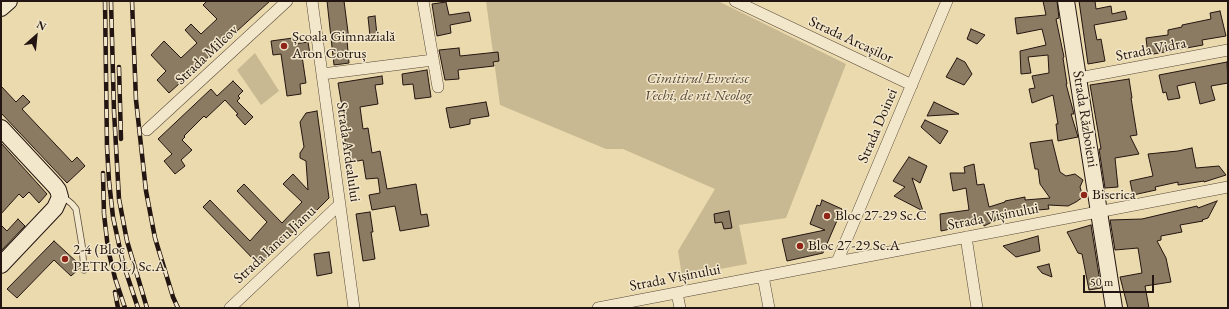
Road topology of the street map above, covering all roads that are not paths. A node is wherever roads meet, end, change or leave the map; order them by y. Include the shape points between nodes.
1 (9, 1) edge
2 (287, 1) edge
3 (312, 1) edge
4 (423, 1) edge
5 (735, 1) edge
6 (947, 1) edge
7 (1066, 1) edge
8 (1, 8) edge
9 (1228, 50) edge
10 (433, 60) junction
11 (322, 74) junction
12 (1078, 78) junction
13 (912, 85) junction
14 (438, 87) dead end
15 (1, 128) edge
16 (147, 130) dead end
17 (1228, 187) edge
18 (60, 197) junction
19 (340, 204) junction
20 (1100, 212) junction
21 (966, 237) junction
22 (837, 262) junction
23 (1, 265) edge
24 (84, 270) dead end
25 (763, 276) junction
26 (677, 293) junction
27 (230, 308) edge
28 (354, 308) edge
29 (598, 308) edge
30 (680, 308) edge
31 (769, 308) edge
32 (977, 308) edge
33 (1114, 308) edge

1 - 8 street
2 - 16 street, Strada Milcov
3 - 11 street, Strada Ardealului
4 - 10 street
5 - 13 street, Strada Arcașilor
6 - 13 street, Strada Doinei
7 - 12 street, Strada Războieni
9 - 12 street, Strada Vidra
10 - 11 street
10 - 14 street
11 - 19 street, Strada Ardealului
12 - 20 street, Strada Războieni
13 - 22 street, Strada Doinei
15 - 18 street via 55,186
17 - 20 street, Strada Vișinului
18 - 23 street via 55,208
18 - 24 lane via 66,199 76,210
19 - 27 street, Strada Iancu Jianu
19 - 28 street, Strada Ardealului
20 - 21 street, Strada Vișinului
20 - 33 street, Strada Războieni
21 - 22 street, Strada Vișinului
21 - 32 street
22 - 25 street, Strada Vișinului
25 - 26 street, Strada Vișinului
25 - 31 street
26 - 29 street, Strada Vișinului
26 - 30 street

